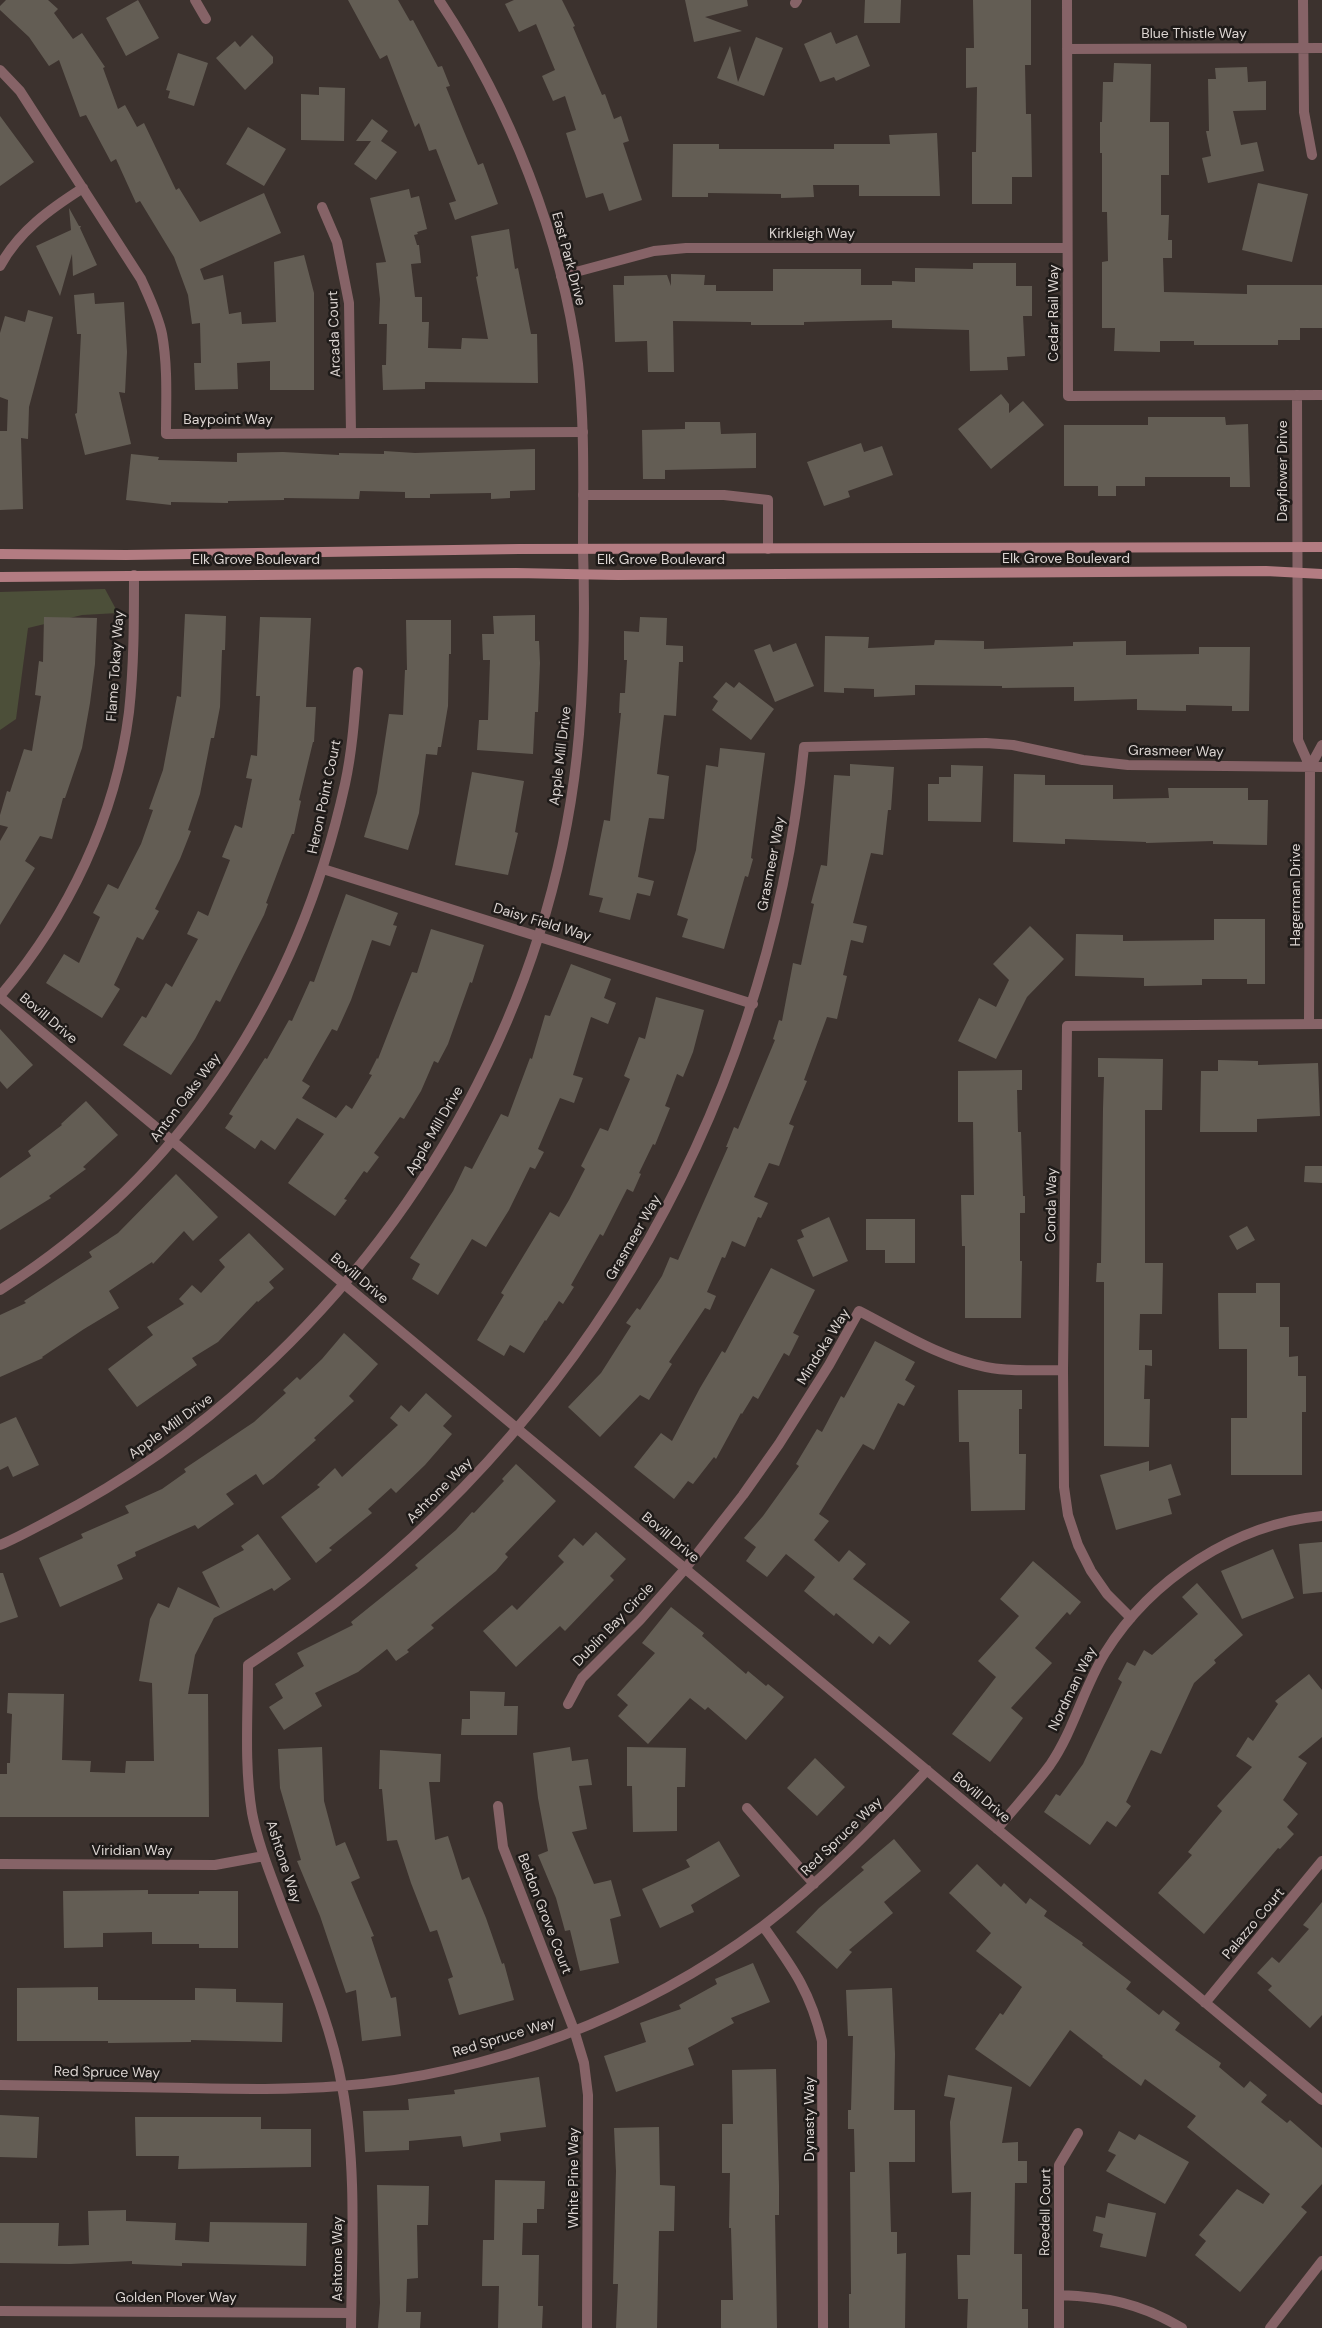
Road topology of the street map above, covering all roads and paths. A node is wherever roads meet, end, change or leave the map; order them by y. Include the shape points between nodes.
1 (195, 0) edge
2 (439, 0) edge
3 (1067, 0) edge
4 (1303, 0) edge
5 (206, 18) dead end
6 (1303, 48) junction
7 (1322, 48) edge
8 (1067, 49) junction
9 (0, 70) edge
10 (1312, 155) dead end
11 (83, 188) junction
12 (322, 208) dead end
13 (1067, 248) junction
14 (0, 266) edge
15 (561, 276) junction
16 (1298, 395) junction
17 (1322, 395) edge
18 (583, 432) junction
19 (351, 433) junction
20 (583, 495) junction
21 (1297, 547) junction
22 (1322, 547) edge
23 (583, 549) junction
24 (768, 549) junction
25 (0, 554) edge
26 (584, 573) junction
27 (1298, 574) junction
28 (1322, 574) edge
29 (134, 575) junction
30 (0, 577) edge
31 (358, 672) dead end
32 (1322, 745) edge
33 (1310, 767) junction
34 (1322, 767) edge
35 (324, 869) junction
36 (538, 936) junction
37 (0, 997) edge
38 (753, 1004) junction
39 (1309, 1023) junction
40 (1322, 1024) edge
41 (172, 1141) junction
42 (345, 1285) junction
43 (0, 1290) edge
44 (1063, 1370) junction
45 (518, 1429) junction
46 (1322, 1516) edge
47 (0, 1545) edge
48 (685, 1568) junction
49 (1131, 1618) junction
50 (568, 1704) dead end
51 (927, 1770) junction
52 (498, 1806) dead end
53 (747, 1808) dead end
54 (997, 1829) junction
55 (264, 1856) junction
56 (1322, 1861) edge
57 (0, 1864) edge
58 (814, 1884) junction
59 (763, 1926) junction
60 (1205, 2003) junction
61 (574, 2030) junction
62 (0, 2085) edge
63 (342, 2086) junction
64 (1322, 2100) edge
65 (1078, 2134) dead end
66 (1322, 2261) edge
67 (1059, 2295) junction
68 (0, 2311) edge
69 (351, 2312) junction
70 (351, 2328) edge
71 (587, 2328) edge
72 (823, 2328) edge
73 (1059, 2328) edge
74 (1182, 2328) edge
75 (1270, 2328) edge

1 - 5 street
2 - 15 street, East Park Drive via 484,79 515,144
3 - 8 street, Cedar Rail Way
4 - 6 street
6 - 7 street, Blue Thistle Way
6 - 8 street, Blue Thistle Way
6 - 10 street via 1304,112
8 - 13 street, Cedar Rail Way
9 - 11 street, Baypoint Way via 20,91
11 - 14 street via 27,228
11 - 19 street, Baypoint Way via 141,280 154,308 162,332 165,358 166,434
12 - 19 street, Arcada Court via 337,242 350,303
13 - 15 street, Kirkleigh Way via 686,248 654,251
13 - 16 street, Cedar Rail Way via 1068,396
15 - 18 street, East Park Drive via 578,365
16 - 17 street
16 - 21 street, Dayflower Drive
18 - 19 street, Baypoint Way
18 - 20 street, East Park Drive
20 - 23 street, East Park Drive
20 - 24 street via 724,494 768,500
21 - 22 main road, Elk Grove Boulevard
21 - 24 main road, Elk Grove Boulevard
21 - 27 street, Hagerman Drive
23 - 24 main road, Elk Grove Boulevard
23 - 25 main road, Elk Grove Boulevard
23 - 26 street, Apple Mill Drive
26 - 27 main road, Elk Grove Boulevard via 1266,571
26 - 29 main road, Elk Grove Boulevard
26 - 36 street, Apple Mill Drive via 584,660 579,737 560,854
27 - 28 main road, Elk Grove Boulevard
27 - 33 street, Hagerman Drive via 1298,740
29 - 30 main road, Elk Grove Boulevard
29 - 37 street, Flame Tokay Way via 134,654 129,713 106,809 67,900 36,950
31 - 35 street, Heron Point Court via 345,782
32 - 33 street, Hagerman Drive
33 - 34 street
33 - 38 street, Grasmeer Way via 1128,765 986,743 804,747 788,863
33 - 39 street, Hagerman Drive
35 - 36 street, Daisy Field Way
35 - 41 street, Anton Oaks Way via 301,932 250,1032 214,1088
36 - 38 street, Daisy Field Way
36 - 42 street, Apple Mill Drive via 490,1061 466,1109 395,1222
37 - 41 street, Bovill Drive
38 - 45 street, Grasmeer Way via 693,1157 656,1230 614,1300
39 - 40 street, Conda Way
39 - 44 street, Conda Way via 1067,1026
41 - 42 street, Bovill Drive
41 - 43 street, Anton Oaks Way via 125,1192 73,1238
42 - 45 street, Bovill Drive
42 - 47 street, Apple Mill Drive via 291,1344 191,1431 126,1477
44 - 48 street, Mindoka Way via 1009,1370 956,1359 860,1311 779,1444
44 - 49 street, Conda Way via 1064,1487 1068,1515 1090,1570 1107,1594
45 - 48 street, Bovill Drive
45 - 55 street, Ashtone Way via 438,1515 394,1555 334,1605 248,1665 248,1769 252,1813
46 - 49 street, Nordman Way via 1273,1526 1238,1538 1206,1555 1156,1592
48 - 50 street, Dublin Bay Circle via 640,1620 582,1678
48 - 51 street, Bovill Drive
49 - 54 street, Nordman Way via 1097,1668 1070,1730 1050,1765
51 - 54 street, Bovill Drive
51 - 58 street, Red Spruce Way
52 - 61 street, Beldon Grove Court via 503,1847
53 - 58 street
54 - 60 street, Bovill Drive
55 - 57 street, Viridian Way via 215,1865
55 - 63 street, Ashtone Way via 322,2009
56 - 60 street, Palazzo Court
58 - 59 street, Red Spruce Way
59 - 61 street, Red Spruce Way via 676,1982
59 - 72 street, Dynasty Way via 808,1993 822,2041
60 - 64 street, Bovill Drive
61 - 63 street, Red Spruce Way via 477,2062 405,2078
61 - 71 street, White Pine Way via 584,2063 588,2095
62 - 63 street, Red Spruce Way via 289,2090
63 - 69 street, Ashtone Way via 349,2134 352,2193
65 - 67 street, Roedell Court via 1059,2165
66 - 75 street
67 - 73 street, Roedell Court
67 - 74 street via 1096,2296 1128,2302
68 - 69 street, Golden Plover Way
69 - 70 street, Ashtone Way

